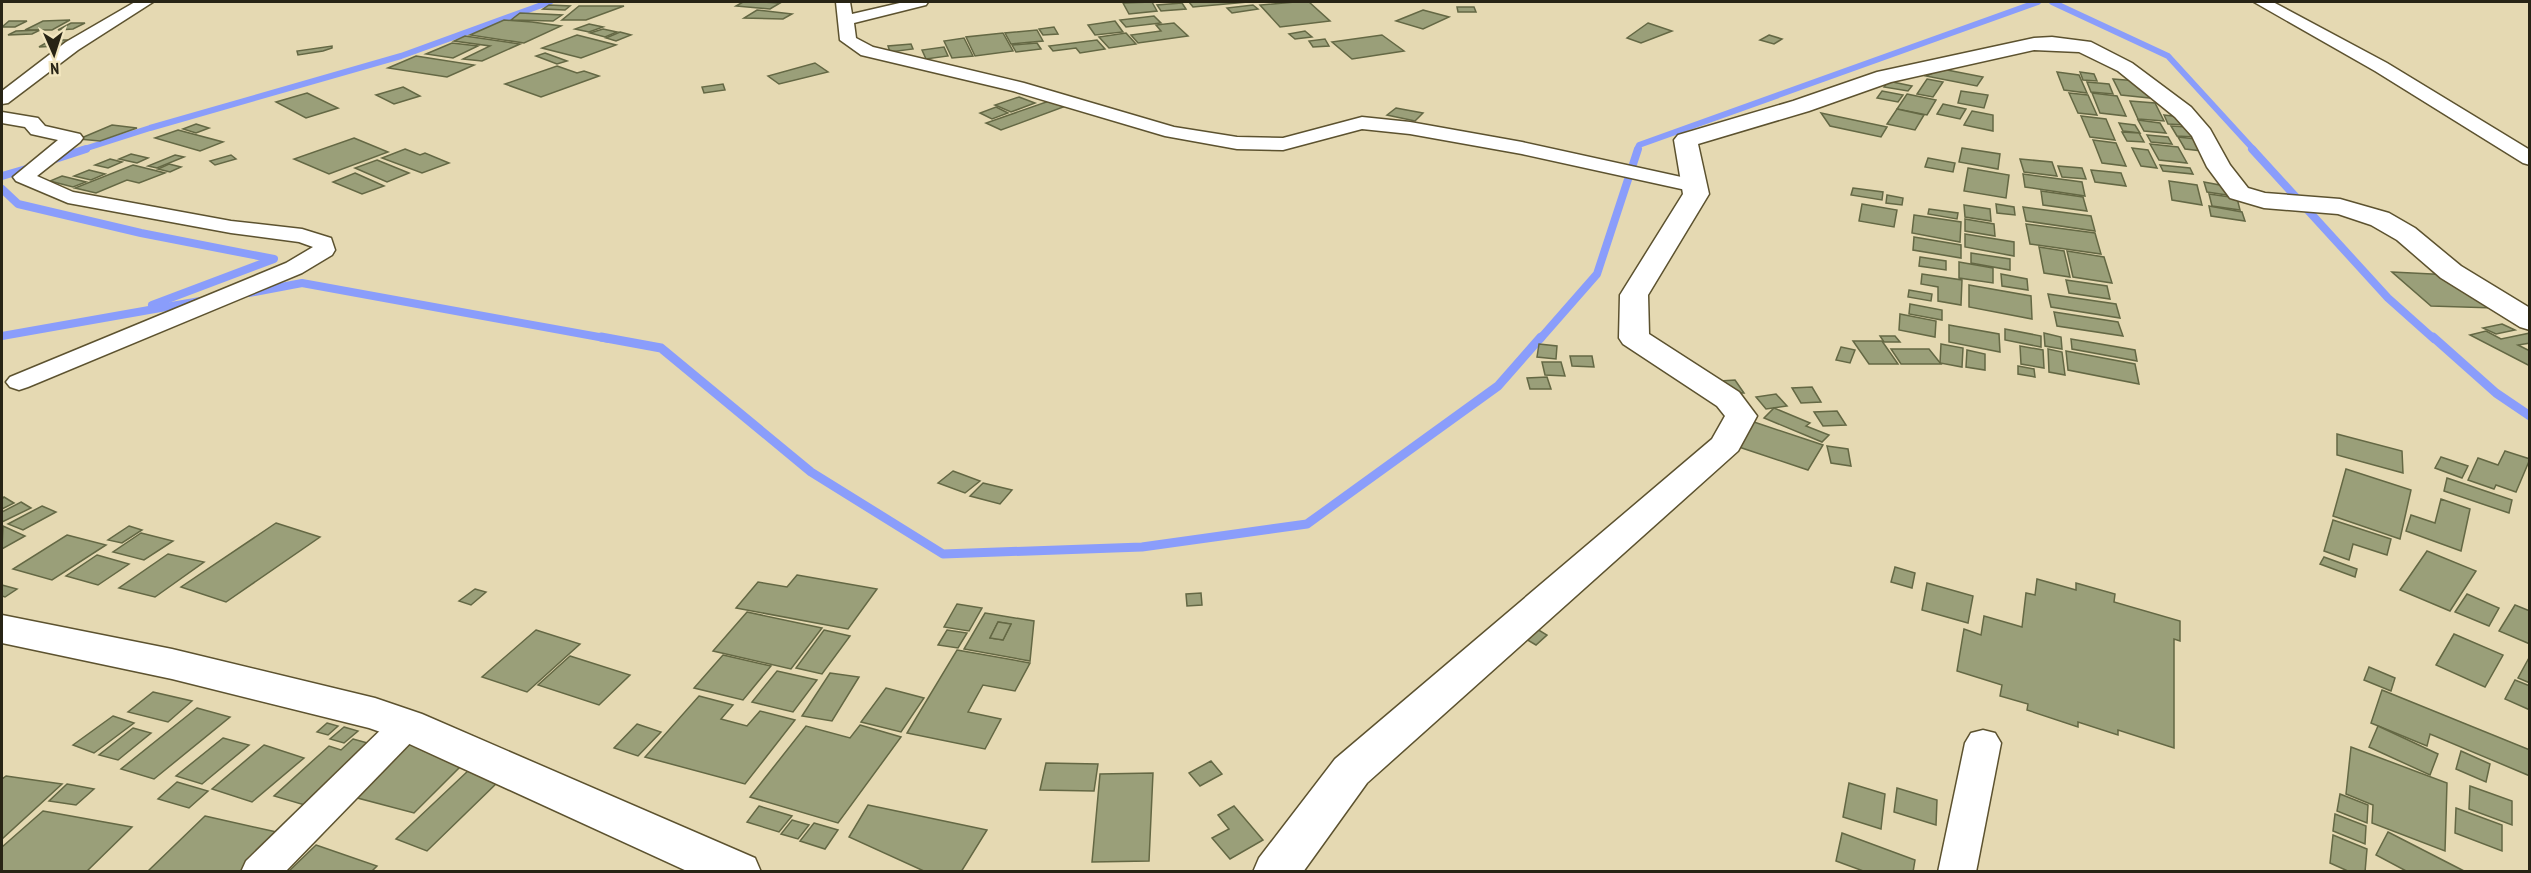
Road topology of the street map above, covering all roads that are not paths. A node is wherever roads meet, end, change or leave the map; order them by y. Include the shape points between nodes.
1 (145, 2) edge
2 (843, 2) edge
3 (921, 2) edge
4 (2262, 2) edge
5 (847, 20) junction
6 (2, 99) edge
7 (2, 118) edge
8 (2529, 159) edge
9 (1695, 186) junction
10 (2529, 321) edge
11 (10, 386) edge
12 (2, 629) edge
13 (407, 725) junction
14 (1983, 743) dead end
15 (261, 872) edge
16 (738, 872) edge
17 (1275, 872) edge
18 (1957, 872) edge

1 - 6 street via 72,46
2 - 5 street
3 - 5 street
4 - 8 street via 2380,67
5 - 9 street via 848,40 867,51 1018,87 1172,132 1238,143 1283,144 1362,123 1522,148
7 - 11 street via 31,122 38,130 73,138 23,177 68,197 302,236 323,243 324,250 294,268
9 - 10 street via 1686,140 1885,76 2034,44 2084,46 2114,59 2183,112 2202,134 2239,194 2340,207 2380,219 2406,234 2451,272
9 - 17 street via 1696,194 1634,295 1634,338 1728,399 1741,416 1726,444 1351,771
11 - 11 street via 112,343 145,329 156,324 167,320 178,315 168,320
12 - 13 street via 172,664
13 - 15 street
13 - 16 street
14 - 18 street

